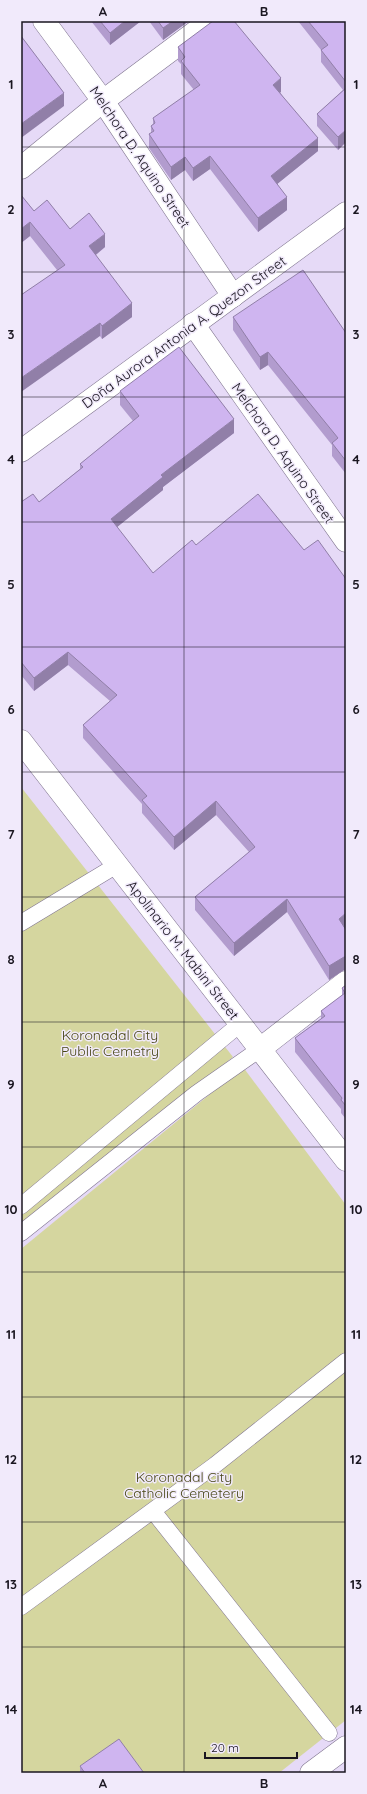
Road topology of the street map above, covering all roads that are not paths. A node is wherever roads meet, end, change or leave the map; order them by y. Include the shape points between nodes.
1 (44, 21) edge
2 (210, 21) edge
3 (103, 101) junction
4 (21, 168) edge
5 (346, 213) edge
6 (233, 296) junction
7 (193, 324) junction
8 (21, 451) edge
9 (346, 542) edge
10 (21, 740) edge
11 (117, 865) junction
12 (21, 923) edge
13 (346, 982) edge
14 (240, 1024) junction
15 (260, 1049) junction
16 (346, 1160) edge
17 (21, 1206) edge
18 (21, 1233) edge
19 (346, 1361) edge
20 (152, 1511) junction
21 (21, 1607) edge
22 (329, 1733) dead end
23 (346, 1747) edge
24 (311, 1773) edge

1 - 3 street, Melchora D. Aquino Street
2 - 3 street
3 - 4 street
3 - 6 street, Melchora D. Aquino Street
5 - 6 street, Doña Aurora Antonia A. Quezon Street
6 - 7 street, Doña Aurora Antonia A. Quezon Street
7 - 8 street, Doña Aurora Antonia A. Quezon Street
7 - 9 street, Melchora D. Aquino Street
10 - 11 street, Apolinario M. Mabini Street
11 - 12 lane
11 - 14 street, Apolinario M. Mabini Street
13 - 15 street
14 - 15 street, Apolinario M. Mabini Street
14 - 17 lane
15 - 16 street, Apolinario M. Mabini Street
15 - 18 lane via 197,1093
19 - 20 lane via 215,1466
20 - 21 lane
20 - 22 lane
23 - 24 street

